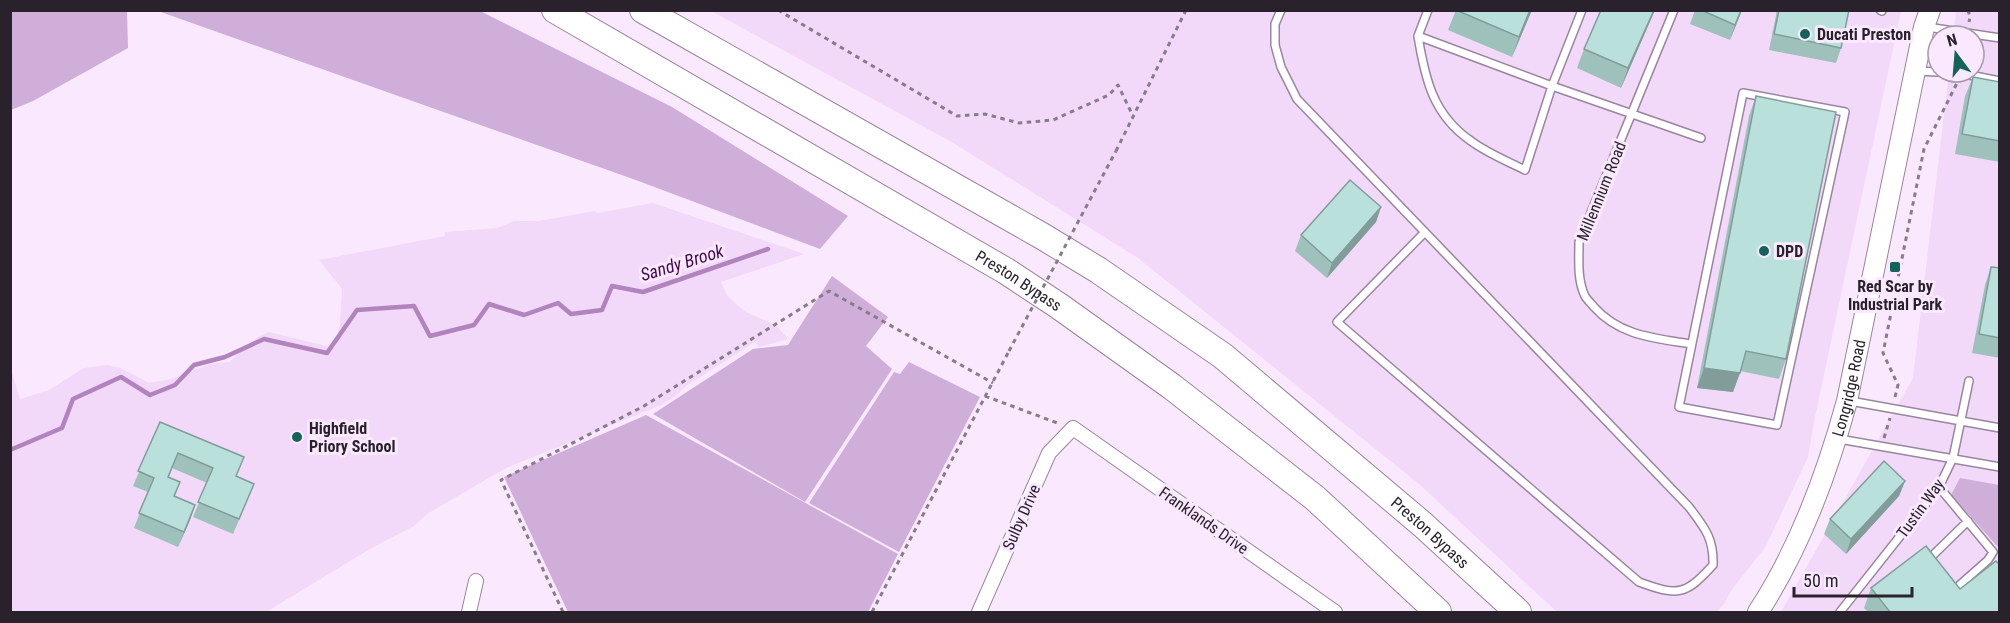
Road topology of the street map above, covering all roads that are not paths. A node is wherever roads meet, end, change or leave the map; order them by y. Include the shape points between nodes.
1 (555, 10) edge
2 (643, 10) edge
3 (1281, 10) edge
4 (1428, 10) edge
5 (1582, 10) edge
6 (1674, 10) edge
7 (1927, 19) edge
8 (1418, 36) junction
9 (2000, 38) edge
10 (1916, 71) junction
11 (1926, 71) edge
12 (1552, 86) junction
13 (1632, 114) junction
14 (1701, 138) dead end
15 (1425, 232) junction
16 (1691, 344) junction
17 (1969, 381) dead end
18 (1847, 401) junction
19 (1961, 421) junction
20 (1072, 428) joint
21 (2000, 428) edge
22 (1837, 438) junction
23 (1953, 459) junction
24 (2000, 466) edge
25 (1939, 487) junction
26 (1968, 521) junction
27 (1929, 559) edge
28 (476, 581) dead end
29 (1954, 590) edge
30 (469, 612) edge
31 (979, 612) edge
32 (1335, 612) edge
33 (1438, 612) edge
34 (1518, 612) edge
35 (1758, 612) edge
36 (1840, 612) edge

1 - 33 highway, Preston Bypass via 1006,271 1059,306 1171,386 1315,498
2 - 34 highway, Preston Bypass via 1098,270 1223,356 1413,516
3 - 15 lane via 1275,24 1275,45 1297,99
4 - 8 lane
5 - 12 lane
6 - 13 lane, Millennium Road
7 - 9 lane
7 - 10 main road, Longridge Road
8 - 12 lane
8 - 12 lane via 1431,94 1445,119 1471,142 1525,170
10 - 11 lane
10 - 18 main road, Longridge Road
12 - 13 lane
13 - 14 lane
13 - 16 lane, Millennium Road via 1579,242 1579,272 1586,297 1618,327
15 - 15 lane via 1689,507 1706,530 1714,548 1713,565 1688,589 1666,592 1638,582 1337,322
16 - 16 lane via 1743,93 1845,112 1777,425 1679,406
17 - 19 lane, Tustin Way
18 - 19 lane
18 - 22 main road, Longridge Road
19 - 21 lane
19 - 23 lane, Tustin Way
20 - 31 street, Sulby Drive via 1048,453
20 - 32 street, Franklands Drive
22 - 23 lane, Tustin Way
22 - 35 main road, Longridge Road via 1797,542
23 - 24 lane
23 - 25 lane, Tustin Way
25 - 26 lane
25 - 36 lane, Tustin Way
26 - 27 lane
26 - 29 lane via 1993,552
28 - 30 street

